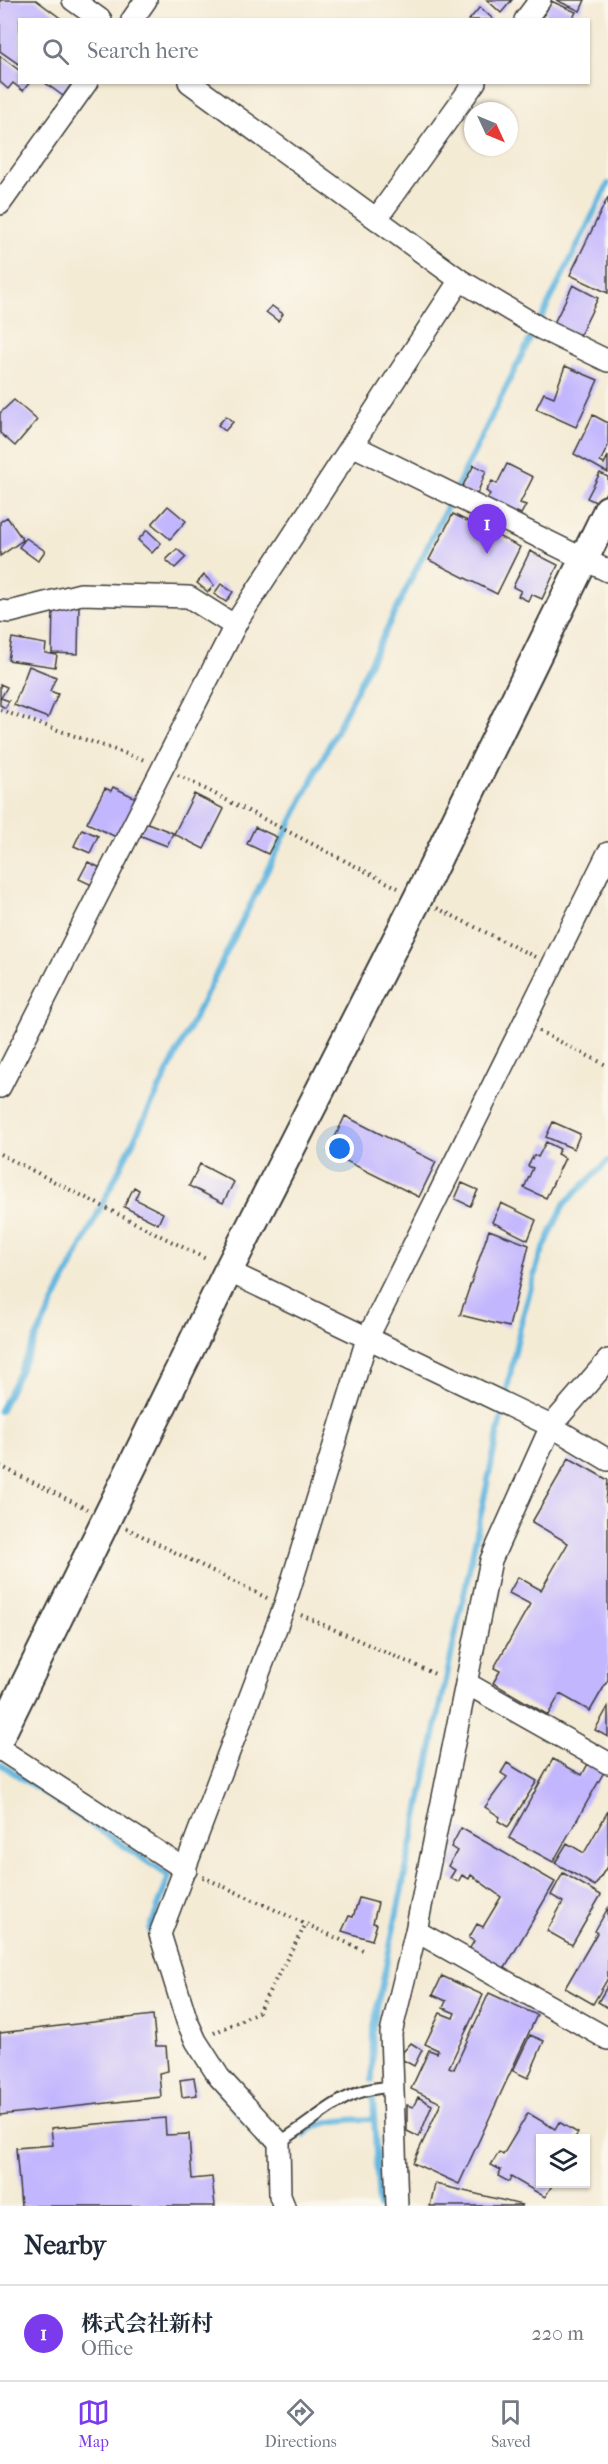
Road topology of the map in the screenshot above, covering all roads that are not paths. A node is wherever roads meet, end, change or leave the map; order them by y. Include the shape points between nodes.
1 (73, 0) edge
2 (146, 0) edge
3 (540, 0) edge
4 (97, 18) edge
5 (133, 18) edge
6 (526, 18) edge
7 (86, 84) edge
8 (192, 84) edge
9 (474, 84) edge
10 (0, 204) edge
11 (377, 218) junction
12 (460, 280) junction
13 (608, 361) edge
14 (352, 445) junction
15 (608, 510) edge
16 (596, 566) edge
17 (0, 611) edge
18 (235, 626) junction
19 (608, 853) edge
20 (0, 1086) edge
21 (228, 1270) junction
22 (367, 1339) junction
23 (608, 1360) edge
24 (551, 1426) junction
25 (608, 1460) edge
26 (466, 1683) junction
27 (0, 1736) edge
28 (0, 1749) edge
29 (608, 1763) edge
30 (186, 1870) junction
31 (416, 1930) junction
32 (608, 2039) edge
33 (393, 2086) junction
34 (279, 2142) junction
35 (284, 2206) edge
36 (397, 2206) edge

1 - 4 street
2 - 5 street
3 - 6 street
7 - 10 street
8 - 11 street
9 - 11 street
11 - 12 street
12 - 13 street via 540,328
12 - 14 street
14 - 16 street
14 - 18 street
15 - 16 street
16 - 21 street via 418,898
17 - 18 street via 10,612 81,594 189,597
18 - 20 street
19 - 22 street
21 - 22 street
21 - 27 street
22 - 24 street
22 - 30 street via 284,1607
23 - 24 street
24 - 25 street
24 - 26 street via 491,1560
26 - 29 street
26 - 31 street
28 - 30 street
30 - 34 street via 160,1934 187,2021 219,2077
31 - 32 street
31 - 33 street via 391,2033
33 - 34 lane via 363,2091 324,2111
33 - 36 street
34 - 35 street via 280,2196

